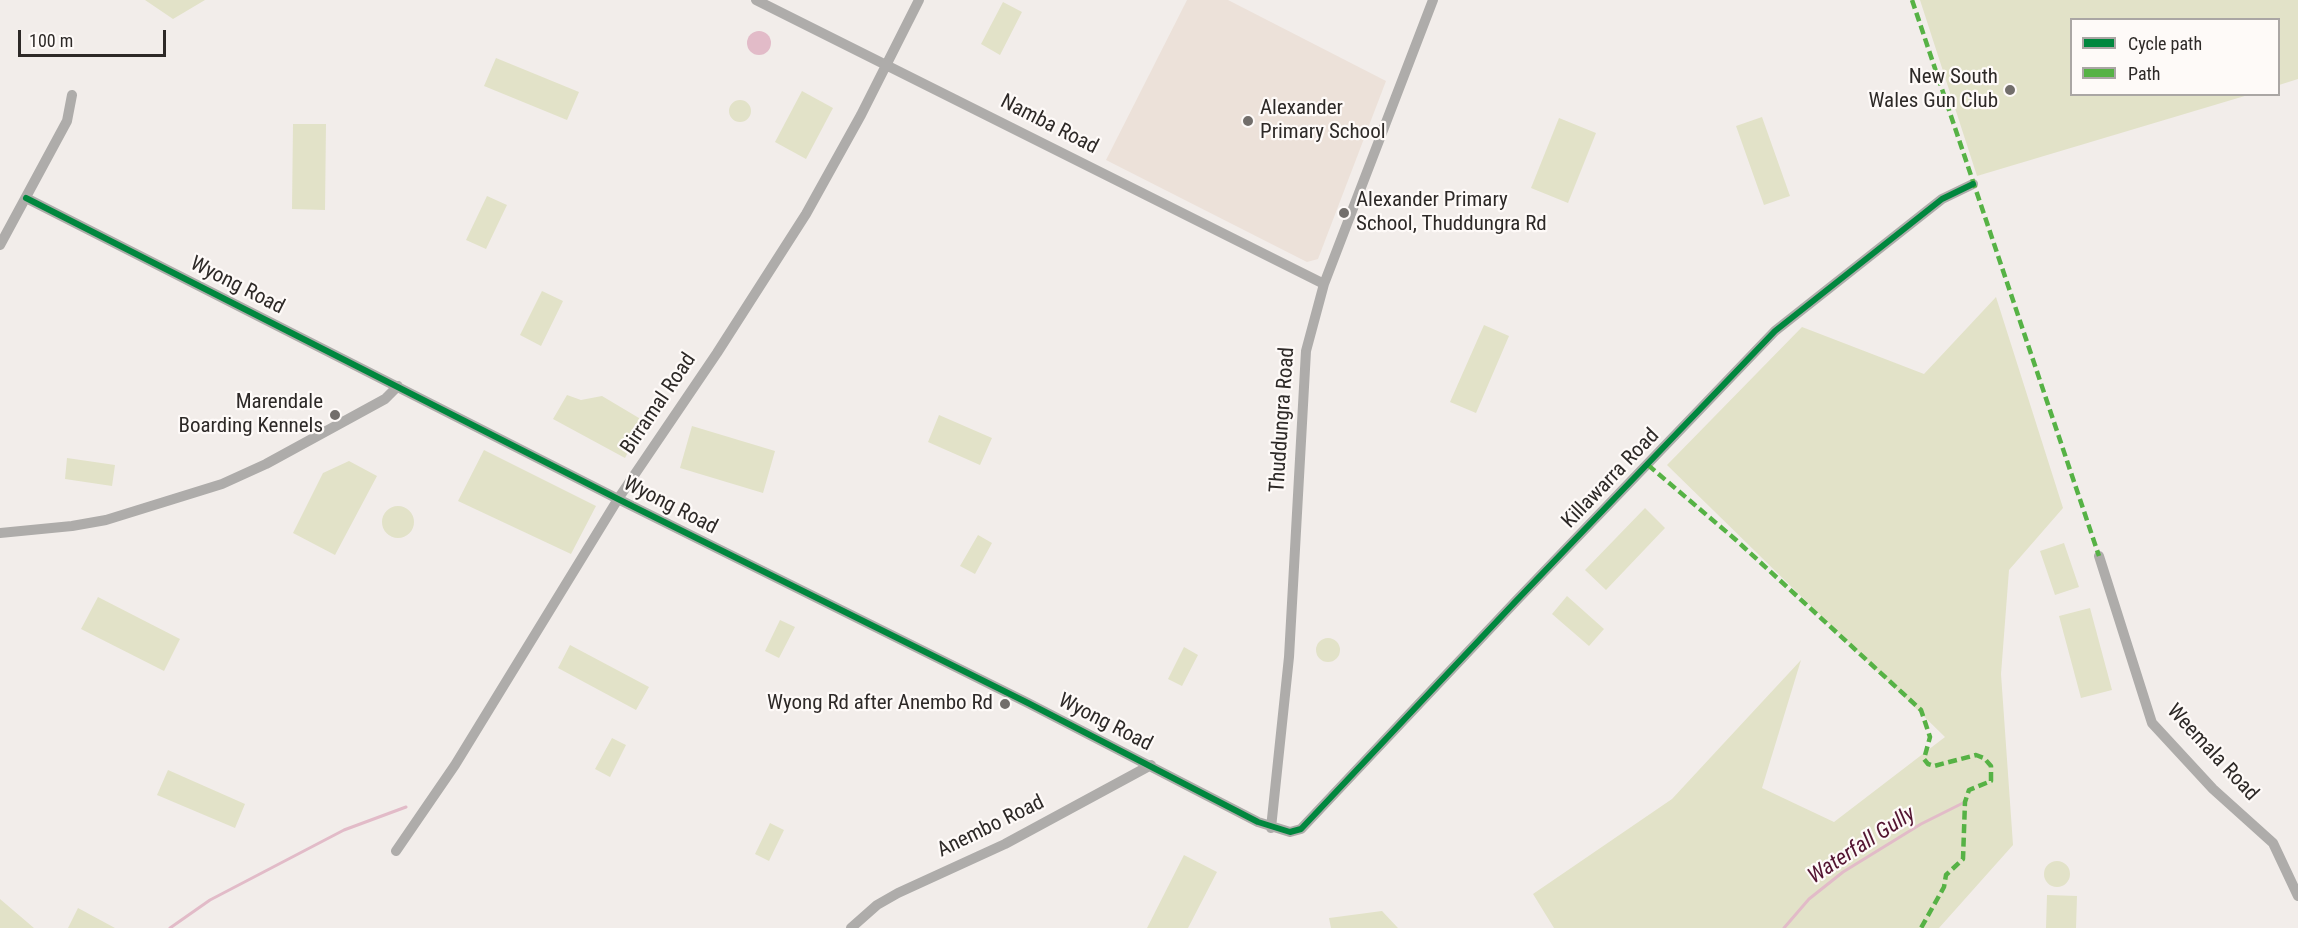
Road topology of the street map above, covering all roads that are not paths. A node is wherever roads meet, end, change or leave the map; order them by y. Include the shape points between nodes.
1 (756, 0) edge
2 (919, 0) edge
3 (1433, 0) edge
4 (886, 64) junction
5 (72, 95) dead end
6 (1973, 184) dead end
7 (26, 198) junction
8 (0, 245) edge
9 (1324, 284) junction
10 (398, 386) junction
11 (618, 499) junction
12 (0, 533) edge
13 (2099, 556) dead end
14 (1151, 765) junction
15 (1271, 828) junction
16 (1301, 829) joint
17 (396, 851) dead end
18 (2298, 896) edge
19 (851, 928) edge

1 - 4 street, Namba Road
2 - 4 street, Birramal Road
3 - 9 street, Thuddungra Road
4 - 9 street, Namba Road
4 - 11 street, Birramal Road via 806,214
5 - 7 street via 67,121
6 - 16 street, Killawarra Road via 1942,199 1775,331
7 - 8 street
7 - 10 street, Wyong Road
9 - 15 street, Thuddungra Road via 1302,373 1288,657
10 - 11 street, Wyong Road
10 - 12 street via 375,404 222,484 106,520
11 - 14 street, Wyong Road
11 - 17 street, Birramal Road via 454,765
13 - 18 street, Weemala Road via 2152,723 2213,789 2273,843
14 - 15 street, Wyong Road
14 - 19 street, Anembo Road via 1045,824 898,893
15 - 16 street, Wyong Road via 1290,832

